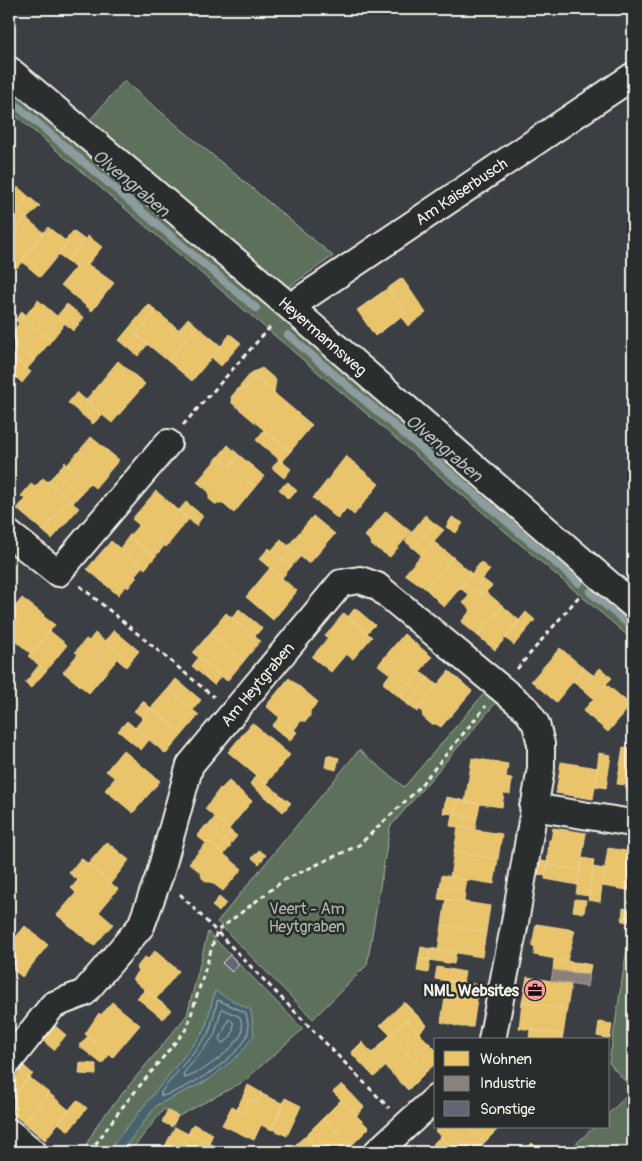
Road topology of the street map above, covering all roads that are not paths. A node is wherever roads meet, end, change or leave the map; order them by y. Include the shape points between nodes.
1 (9, 70) edge
2 (633, 76) edge
3 (290, 307) junction
4 (168, 443) road end
5 (9, 534) edge
6 (633, 605) edge
7 (533, 808) junction
8 (626, 822) dead end
9 (492, 1038) edge
10 (9, 1061) edge
11 (434, 1100) edge
12 (9, 1132) edge
13 (33, 1152) edge
14 (378, 1152) edge

1 - 3 street, Heyermannsweg
2 - 3 street, Am Kaiserbusch
3 - 6 street, Heyermannsweg
4 - 5 street via 58,573
7 - 8 street
7 - 9 street, Am Heytgraben
7 - 10 street, Am Heytgraben via 541,768 541,744 536,724 526,709 377,586 360,580 341,582 190,765 160,874 141,926 84,993 53,1005
11 - 14 street
12 - 13 street

